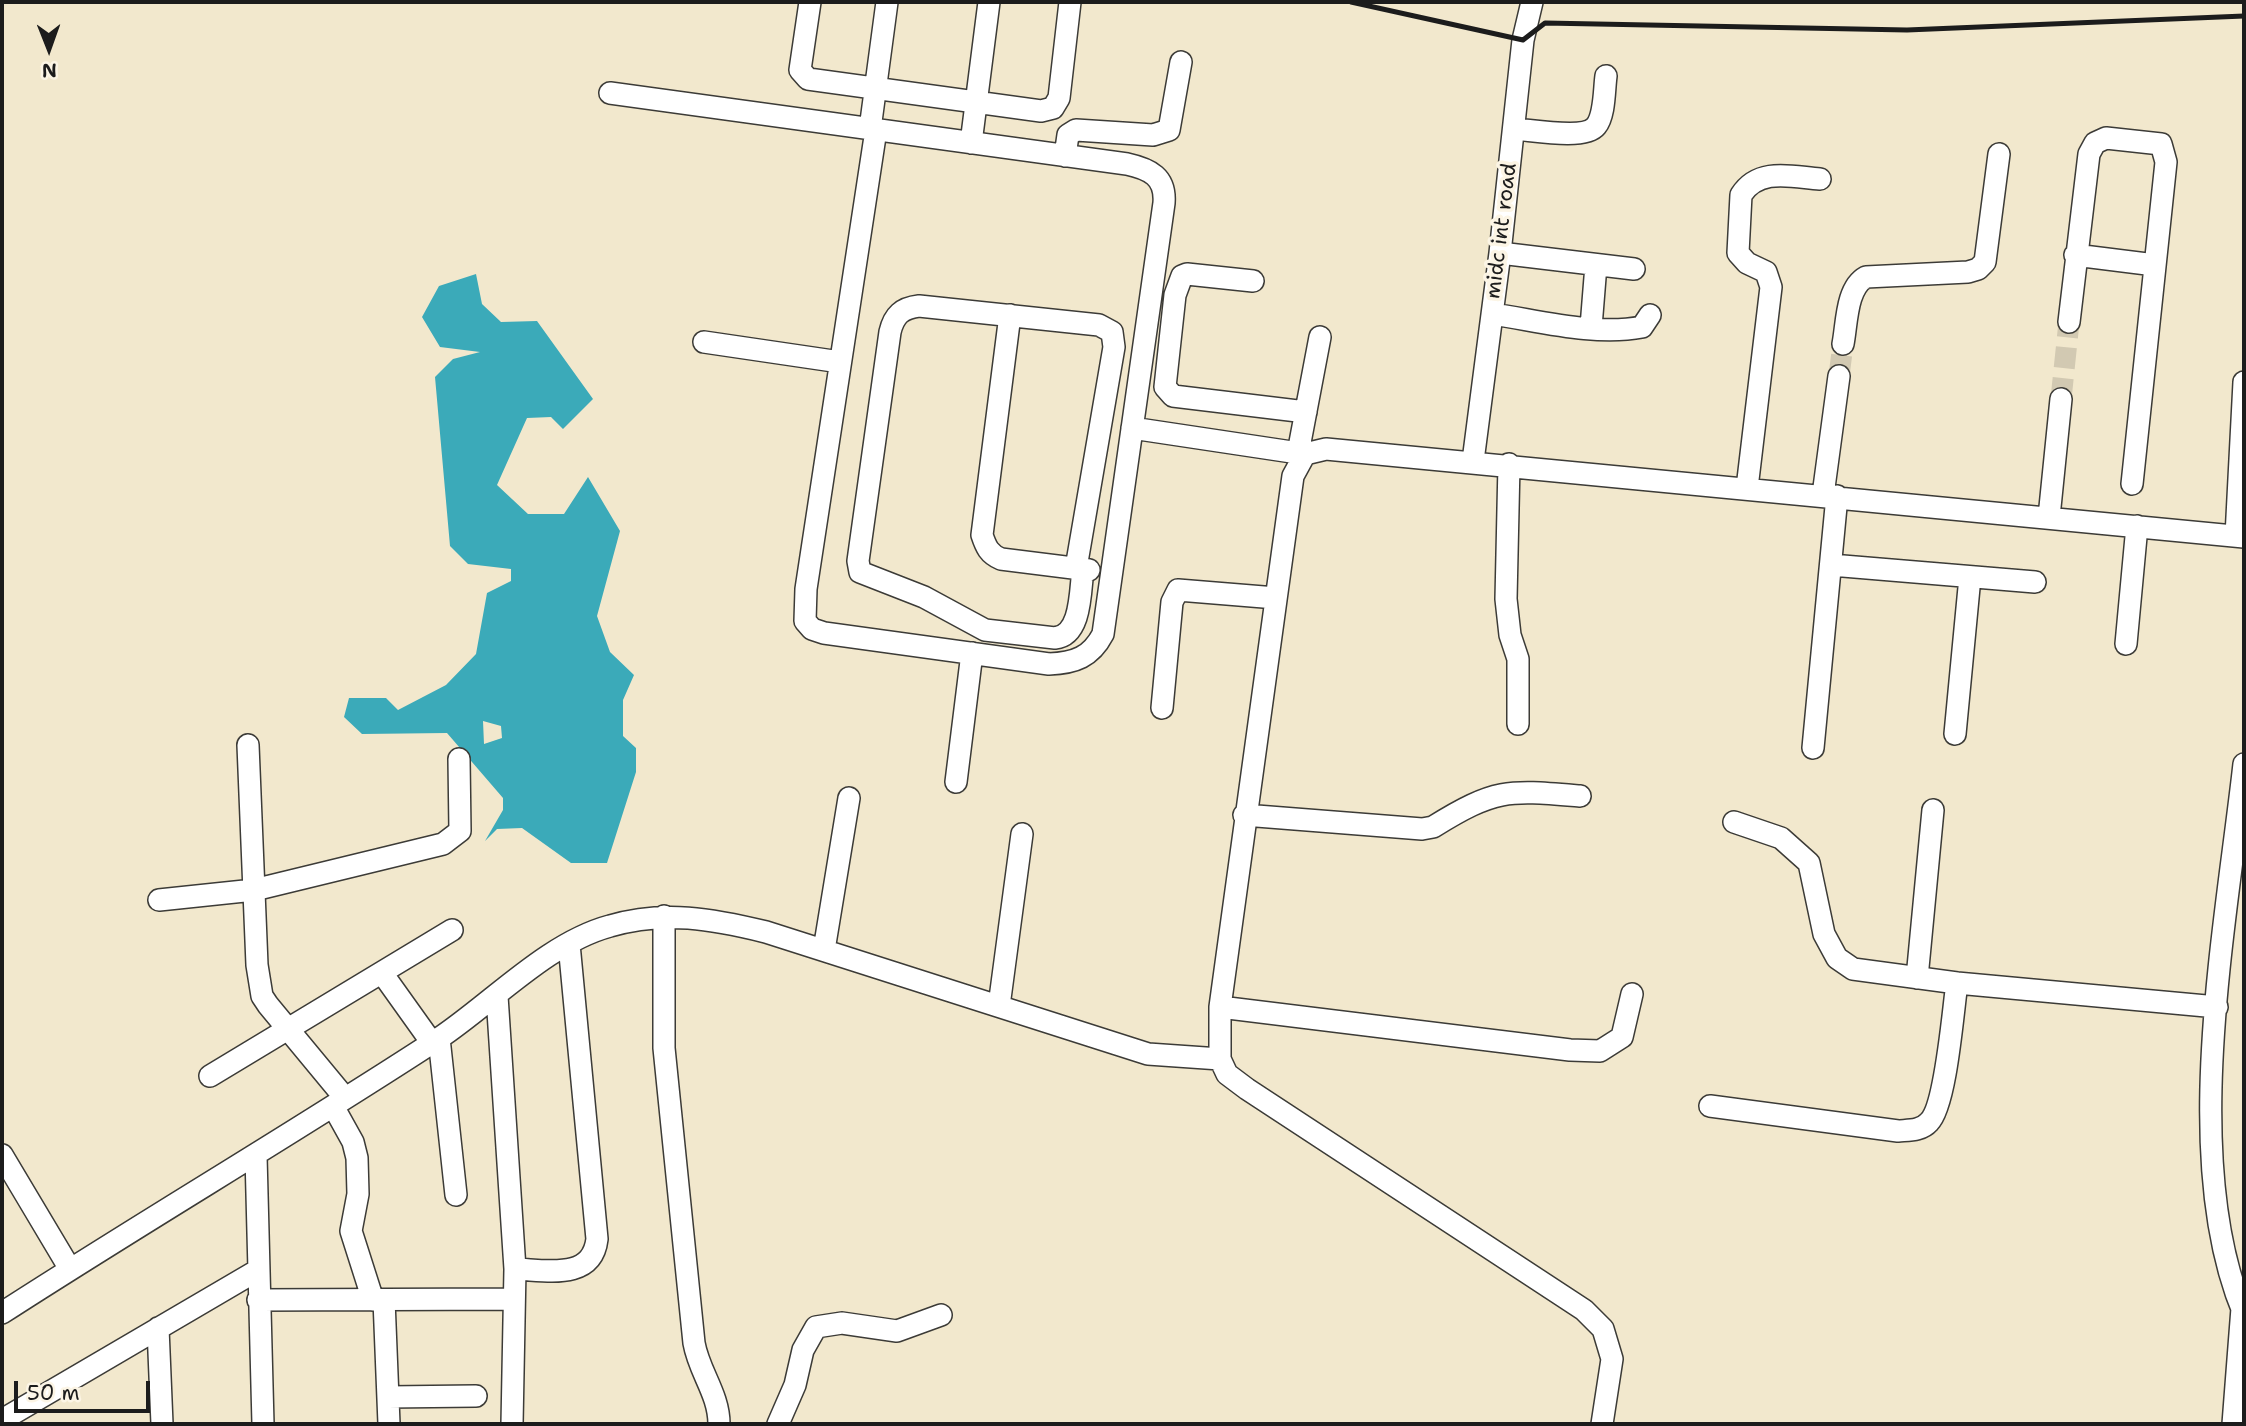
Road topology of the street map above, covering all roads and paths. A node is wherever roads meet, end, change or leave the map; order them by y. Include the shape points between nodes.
1 (810, 2) edge
2 (887, 2) edge
3 (989, 2) edge
4 (1070, 2) edge
5 (1532, 2) edge
6 (1181, 62) dead end
7 (1606, 76) dead end
8 (875, 88) junction
9 (610, 93) dead end
10 (976, 104) junction
11 (873, 129) junction
12 (1514, 129) junction
13 (971, 143) junction
14 (1999, 154) dead end
15 (1065, 156) junction
16 (1820, 179) dead end
17 (1500, 253) junction
18 (2075, 255) junction
19 (1596, 265) junction
20 (2155, 265) junction
21 (1634, 269) dead end
22 (1253, 281) dead end
23 (1493, 314) junction
24 (1010, 315) junction
25 (1650, 315) dead end
26 (2069, 322) tunnel mouth
27 (1591, 327) junction
28 (1321, 337) dead end
29 (704, 342) dead end
30 (1843, 344) tunnel mouth
31 (840, 362) junction
32 (1839, 376) tunnel mouth
33 (2244, 382) edge
34 (2061, 399) tunnel mouth
35 (1306, 412) junction
36 (1132, 428) junction
37 (1302, 454) junction
38 (1473, 461) junction
39 (1509, 464) junction
40 (2132, 484) dead end
41 (1746, 488) junction
42 (1830, 496) junction
43 (2049, 517) junction
44 (2137, 526) junction
45 (2240, 536) edge
46 (1830, 565) junction
47 (1080, 569) junction
48 (1112, 573) junction
49 (1970, 576) junction
50 (2035, 582) dead end
51 (1276, 598) junction
52 (2126, 645) dead end
53 (972, 653) junction
54 (1162, 708) dead end
55 (1518, 724) dead end
56 (1955, 734) dead end
57 (248, 745) dead end
58 (1812, 748) dead end
59 (459, 759) dead end
60 (2244, 764) edge
61 (956, 782) dead end
62 (1580, 796) dead end
63 (849, 798) dead end
64 (1933, 810) dead end
65 (1244, 815) junction
66 (1734, 822) dead end
67 (1022, 834) dead end
68 (254, 890) junction
69 (159, 900) dead end
70 (664, 916) junction
71 (452, 930) dead end
72 (569, 944) junction
73 (824, 950) junction
74 (382, 973) junction
75 (1917, 978) junction
76 (1957, 983) junction
77 (1632, 994) dead end
78 (497, 996) junction
79 (999, 1006) junction
80 (1220, 1007) junction
81 (2217, 1007) junction
82 (288, 1030) junction
83 (435, 1040) junction
84 (1220, 1059) junction
85 (210, 1076) dead end
86 (339, 1102) junction
87 (1710, 1106) dead end
88 (2, 1155) edge
89 (256, 1156) junction
90 (456, 1195) dead end
91 (70, 1269) junction
92 (515, 1269) junction
93 (258, 1270) junction
94 (514, 1299) junction
95 (258, 1300) junction
96 (379, 1300) junction
97 (2243, 1311) edge
98 (2, 1313) edge
99 (941, 1315) dead end
100 (158, 1328) junction
101 (476, 1396) dead end
102 (388, 1397) junction
103 (2, 1420) edge
104 (162, 1424) edge
105 (262, 1424) edge
106 (390, 1424) edge
107 (512, 1424) edge
108 (719, 1424) edge
109 (778, 1424) edge
110 (1602, 1424) edge
111 (2233, 1424) edge

1 - 8 street via 801,62 804,76
2 - 8 street
3 - 10 street
4 - 10 street via 1056,105 1041,111
5 - 12 street, midc int road via 1523,40
6 - 15 street via 1170,130 1153,135 1076,130 1068,135
7 - 12 street via 1599,122 1591,130 1576,134
8 - 10 street
8 - 11 street
9 - 11 street
10 - 13 street
11 - 13 street
11 - 31 street
12 - 17 street, midc int road
13 - 15 street
14 - 30 street via 1984,262 1978,270 1860,280 1852,293
15 - 36 street via 1149,170 1165,192
16 - 41 street via 1770,176 1756,179 1741,195 1738,253 1766,272 1770,287
17 - 19 street
17 - 23 street, midc int road
18 - 20 street
18 - 20 street via 2086,170 2095,143 2106,138 2155,142 2161,144 2166,162
18 - 26 street
19 - 21 street
19 - 27 street
20 - 40 street
22 - 35 street via 1182,276 1175,295 1165,387 1173,396
23 - 27 street
23 - 38 street, midc int road
24 - 47 street via 982,535 992,555 1001,559
24 - 47 street via 1099,325 1113,335
24 - 47 street via 919,306 899,312 892,321 858,567 863,575 924,597 985,630 1055,638 1072,629
25 - 27 street via 1642,327
28 - 35 street
29 - 31 street
31 - 53 street via 806,589 806,621 824,633
32 - 42 street
33 - 45 street
34 - 43 street
35 - 37 street
36 - 37 street
36 - 48 street
37 - 38 street via 1326,449
37 - 51 street via 1293,476
38 - 39 street
39 - 41 street
39 - 55 street via 1506,599 1518,659
41 - 42 street
42 - 43 street
42 - 46 street
43 - 44 street
44 - 45 street
44 - 52 street
46 - 49 street
46 - 58 street
47 - 48 street
48 - 53 street via 1103,634 1081,659 1049,664
49 - 50 street
49 - 56 street
51 - 54 street via 1178,590 1172,602
51 - 65 street
53 - 61 street
57 - 68 street
59 - 68 street via 462,821 454,838
60 - 81 street
62 - 65 street via 1505,793 1471,803 1422,829
63 - 73 street
64 - 75 street
65 - 80 street
66 - 75 street via 1781,838 1809,863 1824,934 1837,958 1853,969
67 - 79 street
68 - 69 street
68 - 82 street via 262,996
70 - 72 street via 609,926
70 - 73 street via 709,918
70 - 108 street via 664,1048 694,1343 716,1398
71 - 74 street
72 - 78 street
72 - 92 street via 596,1252 579,1268
73 - 79 street
74 - 82 street
74 - 83 street
75 - 76 street
76 - 81 street
76 - 87 street via 1939,1104 1930,1122 1917,1130 1898,1132
77 - 80 street via 1622,1037 1600,1051
78 - 83 street
78 - 92 street
79 - 84 street via 1148,1054
80 - 84 street
81 - 97 street via 2210,1158 2222,1235
82 - 85 street
82 - 86 street
83 - 86 street
83 - 90 street
84 - 110 street via 1227,1074 1247,1089 1584,1310 1603,1329 1612,1359
86 - 89 street
86 - 96 street via 357,1158 358,1194 351,1231
88 - 91 street
89 - 91 street
89 - 93 street
91 - 98 street
92 - 94 street
93 - 95 street
93 - 100 street
94 - 96 street
94 - 107 street
95 - 96 street
95 - 105 street
96 - 102 street
97 - 111 street
99 - 109 street via 897,1331 842,1323 816,1327 807,1338 795,1385
100 - 103 street
100 - 104 street
101 - 102 street
102 - 106 street

